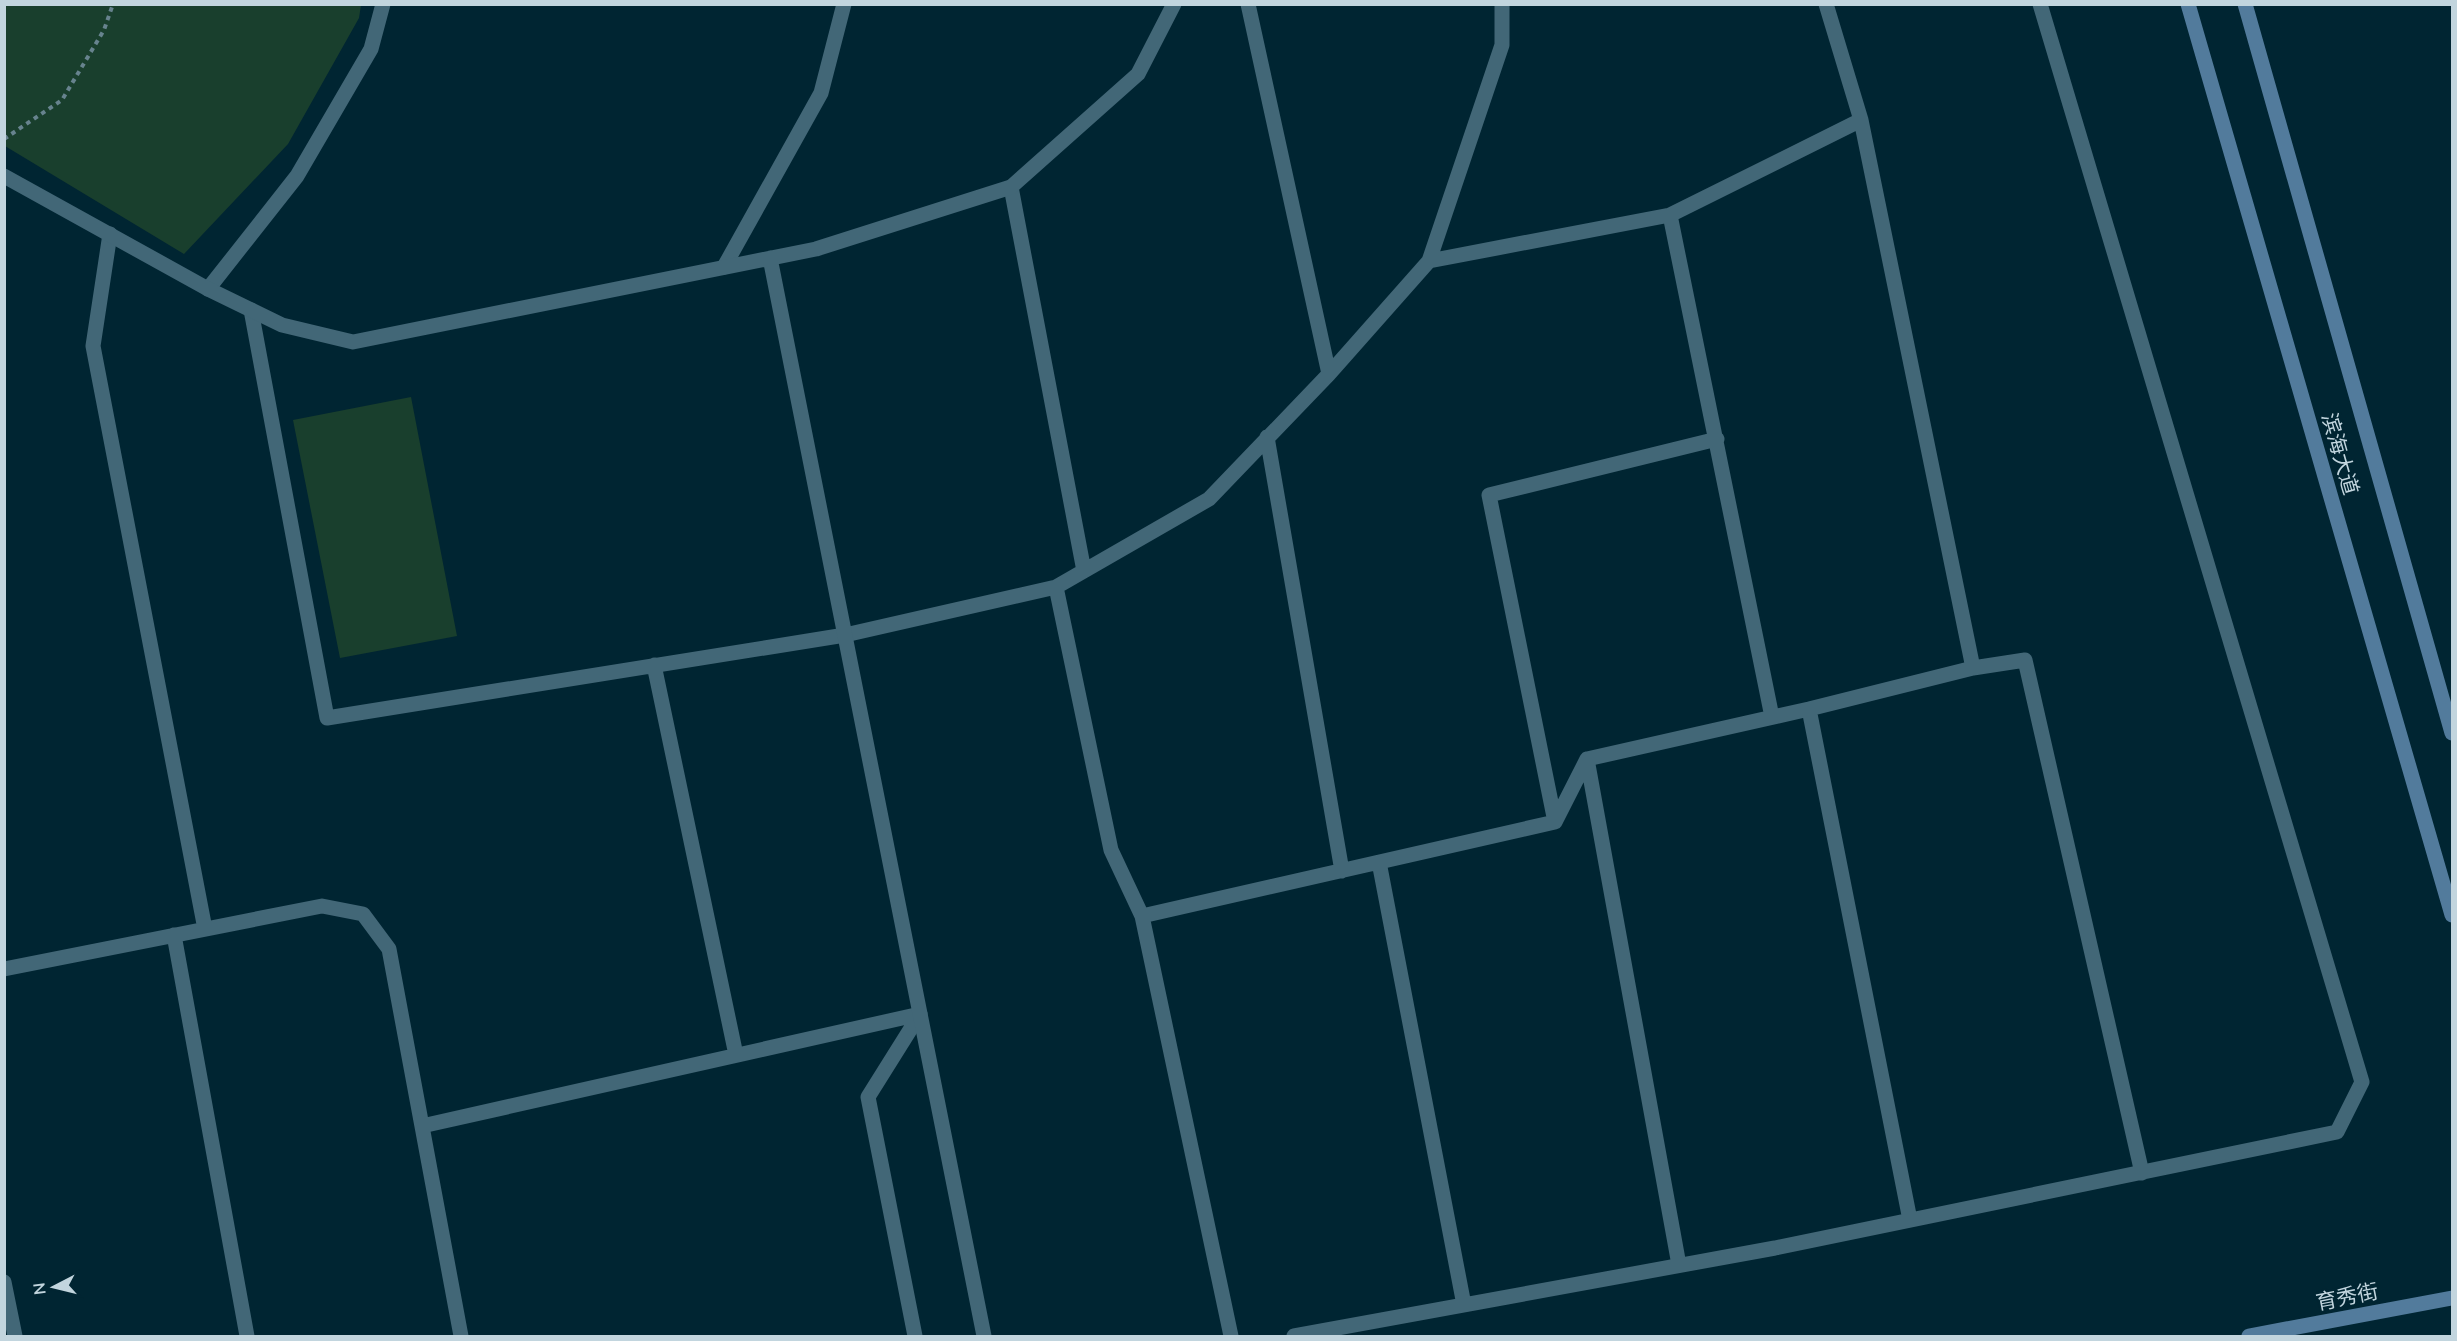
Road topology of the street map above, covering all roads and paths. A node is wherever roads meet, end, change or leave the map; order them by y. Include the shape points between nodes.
1 (113, 4) edge
2 (383, 4) edge
3 (844, 4) edge
4 (1173, 4) edge
5 (1248, 4) edge
6 (1502, 4) edge
7 (1826, 4) edge
8 (2040, 4) edge
9 (2188, 4) edge
10 (2245, 4) edge
11 (1861, 120) junction
12 (4, 139) edge
13 (4, 176) edge
14 (1011, 187) junction
15 (1670, 215) junction
16 (110, 234) junction
17 (770, 258) junction
18 (1429, 261) junction
19 (724, 267) junction
20 (208, 289) junction
21 (251, 310) junction
22 (1329, 374) junction
23 (1267, 437) junction
24 (1717, 439) junction
25 (1084, 571) junction
26 (1056, 587) junction
27 (845, 635) junction
28 (654, 665) junction
29 (1973, 668) junction
30 (1809, 709) junction
31 (1772, 717) junction
32 (2452, 733) edge
33 (1587, 759) junction
34 (1555, 822) junction
35 (1379, 862) junction
36 (1342, 871) junction
37 (2452, 915) edge
38 (1142, 916) junction
39 (205, 929) junction
40 (174, 935) junction
41 (4, 969) edge
42 (920, 1014) junction
43 (735, 1055) junction
44 (422, 1126) junction
45 (2142, 1173) junction
46 (1910, 1220) junction
47 (1679, 1265) junction
48 (4, 1282) edge
49 (2452, 1299) edge
50 (1464, 1305) junction
51 (15, 1336) edge
52 (247, 1336) edge
53 (461, 1336) edge
54 (915, 1336) edge
55 (984, 1336) edge
56 (1231, 1336) edge
57 (1294, 1336) edge
58 (2250, 1336) edge

1 - 12 path via 104,30 62,100
2 - 20 street via 371,49 297,176
3 - 19 street via 821,93
4 - 14 street via 1138,74
5 - 22 street
6 - 18 street via 1502,45
7 - 11 street
8 - 45 street via 2362,1082 2337,1132
9 - 37 main road, 滨海大道
10 - 32 main road, 滨海大道
11 - 15 street
11 - 29 street
13 - 16 street
14 - 17 street via 816,249
14 - 25 street
15 - 18 street
15 - 24 street
16 - 20 street
16 - 39 street via 93,346
17 - 19 street
17 - 27 street
18 - 22 street
19 - 21 street via 352,342 282,325
20 - 21 street
21 - 28 street via 327,718
22 - 23 street
23 - 25 street via 1209,499
23 - 36 street
24 - 31 street
24 - 34 street via 1489,495
25 - 26 street
26 - 27 street
26 - 38 street via 1111,850
27 - 28 street
27 - 42 street
28 - 43 street
29 - 30 street
29 - 45 street via 2025,660
30 - 31 street
30 - 46 street
31 - 33 street
33 - 34 street
33 - 47 street
34 - 35 street
35 - 36 street
35 - 50 street
36 - 38 street
38 - 56 street
39 - 40 street
39 - 44 street via 322,906 363,914 389,949
40 - 41 street
40 - 52 street
42 - 43 street
42 - 54 street via 868,1097
42 - 55 street
43 - 44 street
44 - 53 street
45 - 46 street
46 - 47 street
47 - 50 street
48 - 51 street
49 - 58 main road, 育秀街
50 - 57 street

